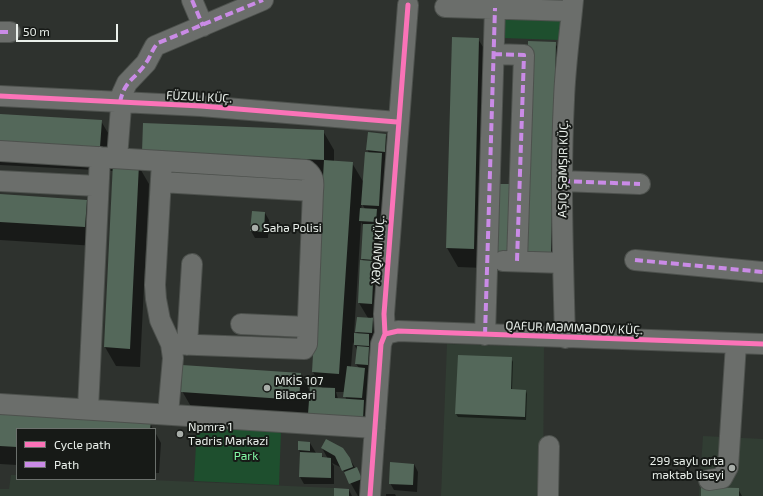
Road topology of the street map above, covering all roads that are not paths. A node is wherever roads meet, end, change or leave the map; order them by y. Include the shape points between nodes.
1 (192, 0) edge
2 (263, 0) edge
3 (408, 5) dead end
4 (572, 5) edge
5 (445, 6) dead end
6 (495, 8) junction
7 (203, 26) junction
8 (494, 54) junction
9 (0, 96) edge
10 (120, 102) junction
11 (397, 122) junction
12 (0, 151) edge
13 (109, 157) junction
14 (162, 161) junction
15 (0, 181) edge
16 (562, 181) junction
17 (161, 182) junction
18 (640, 184) dead end
19 (98, 186) junction
20 (313, 191) junction
21 (487, 260) junction
22 (635, 260) dead end
23 (517, 261) junction
24 (563, 263) junction
25 (192, 264) dead end
26 (763, 272) edge
27 (241, 324) dead end
28 (307, 327) junction
29 (385, 334) junction
30 (485, 335) junction
31 (565, 338) junction
32 (736, 344) junction
33 (763, 344) edge
34 (179, 345) junction
35 (0, 404) edge
36 (88, 409) junction
37 (168, 414) junction
38 (375, 428) junction
39 (549, 446) dead end
40 (709, 480) dead end
41 (370, 496) edge
42 (548, 496) edge

1 - 7 street
2 - 7 street
3 - 11 street, XƏQANI KÜÇ.
4 - 6 street
4 - 16 street via 564,99
5 - 6 street
6 - 8 street
7 - 10 street via 155,46 146,63 126,83
8 - 21 street
8 - 23 street via 524,55
9 - 10 street, FÜZULI KÜÇ.
10 - 11 street, FÜZULI KÜÇ.
10 - 13 street
11 - 29 street, XƏQANI KÜÇ. via 384,314
12 - 13 street
13 - 14 street
13 - 19 street
14 - 17 street
14 - 20 street via 306,170 314,179
15 - 19 street
16 - 18 street
16 - 24 street
17 - 20 street
17 - 34 street via 156,299 160,320
19 - 36 street
20 - 28 street
21 - 23 street
21 - 30 street
22 - 26 street
23 - 24 street
24 - 31 street
25 - 34 street
27 - 28 street
28 - 34 street via 307,344 304,349
29 - 30 street, QAFUR MƏMMƏDOV KÜÇ. via 398,331
29 - 38 street, XƏQANI KÜÇ. via 381,344
30 - 31 street, QAFUR MƏMMƏDOV KÜÇ.
31 - 32 street, QAFUR MƏMMƏDOV KÜÇ.
32 - 33 street, QAFUR MƏMMƏDOV KÜÇ.
32 - 40 street via 728,467 722,478
34 - 37 street via 173,358
35 - 36 street
36 - 37 street
37 - 38 street
38 - 41 street, XƏQANI KÜÇ.
39 - 42 street

